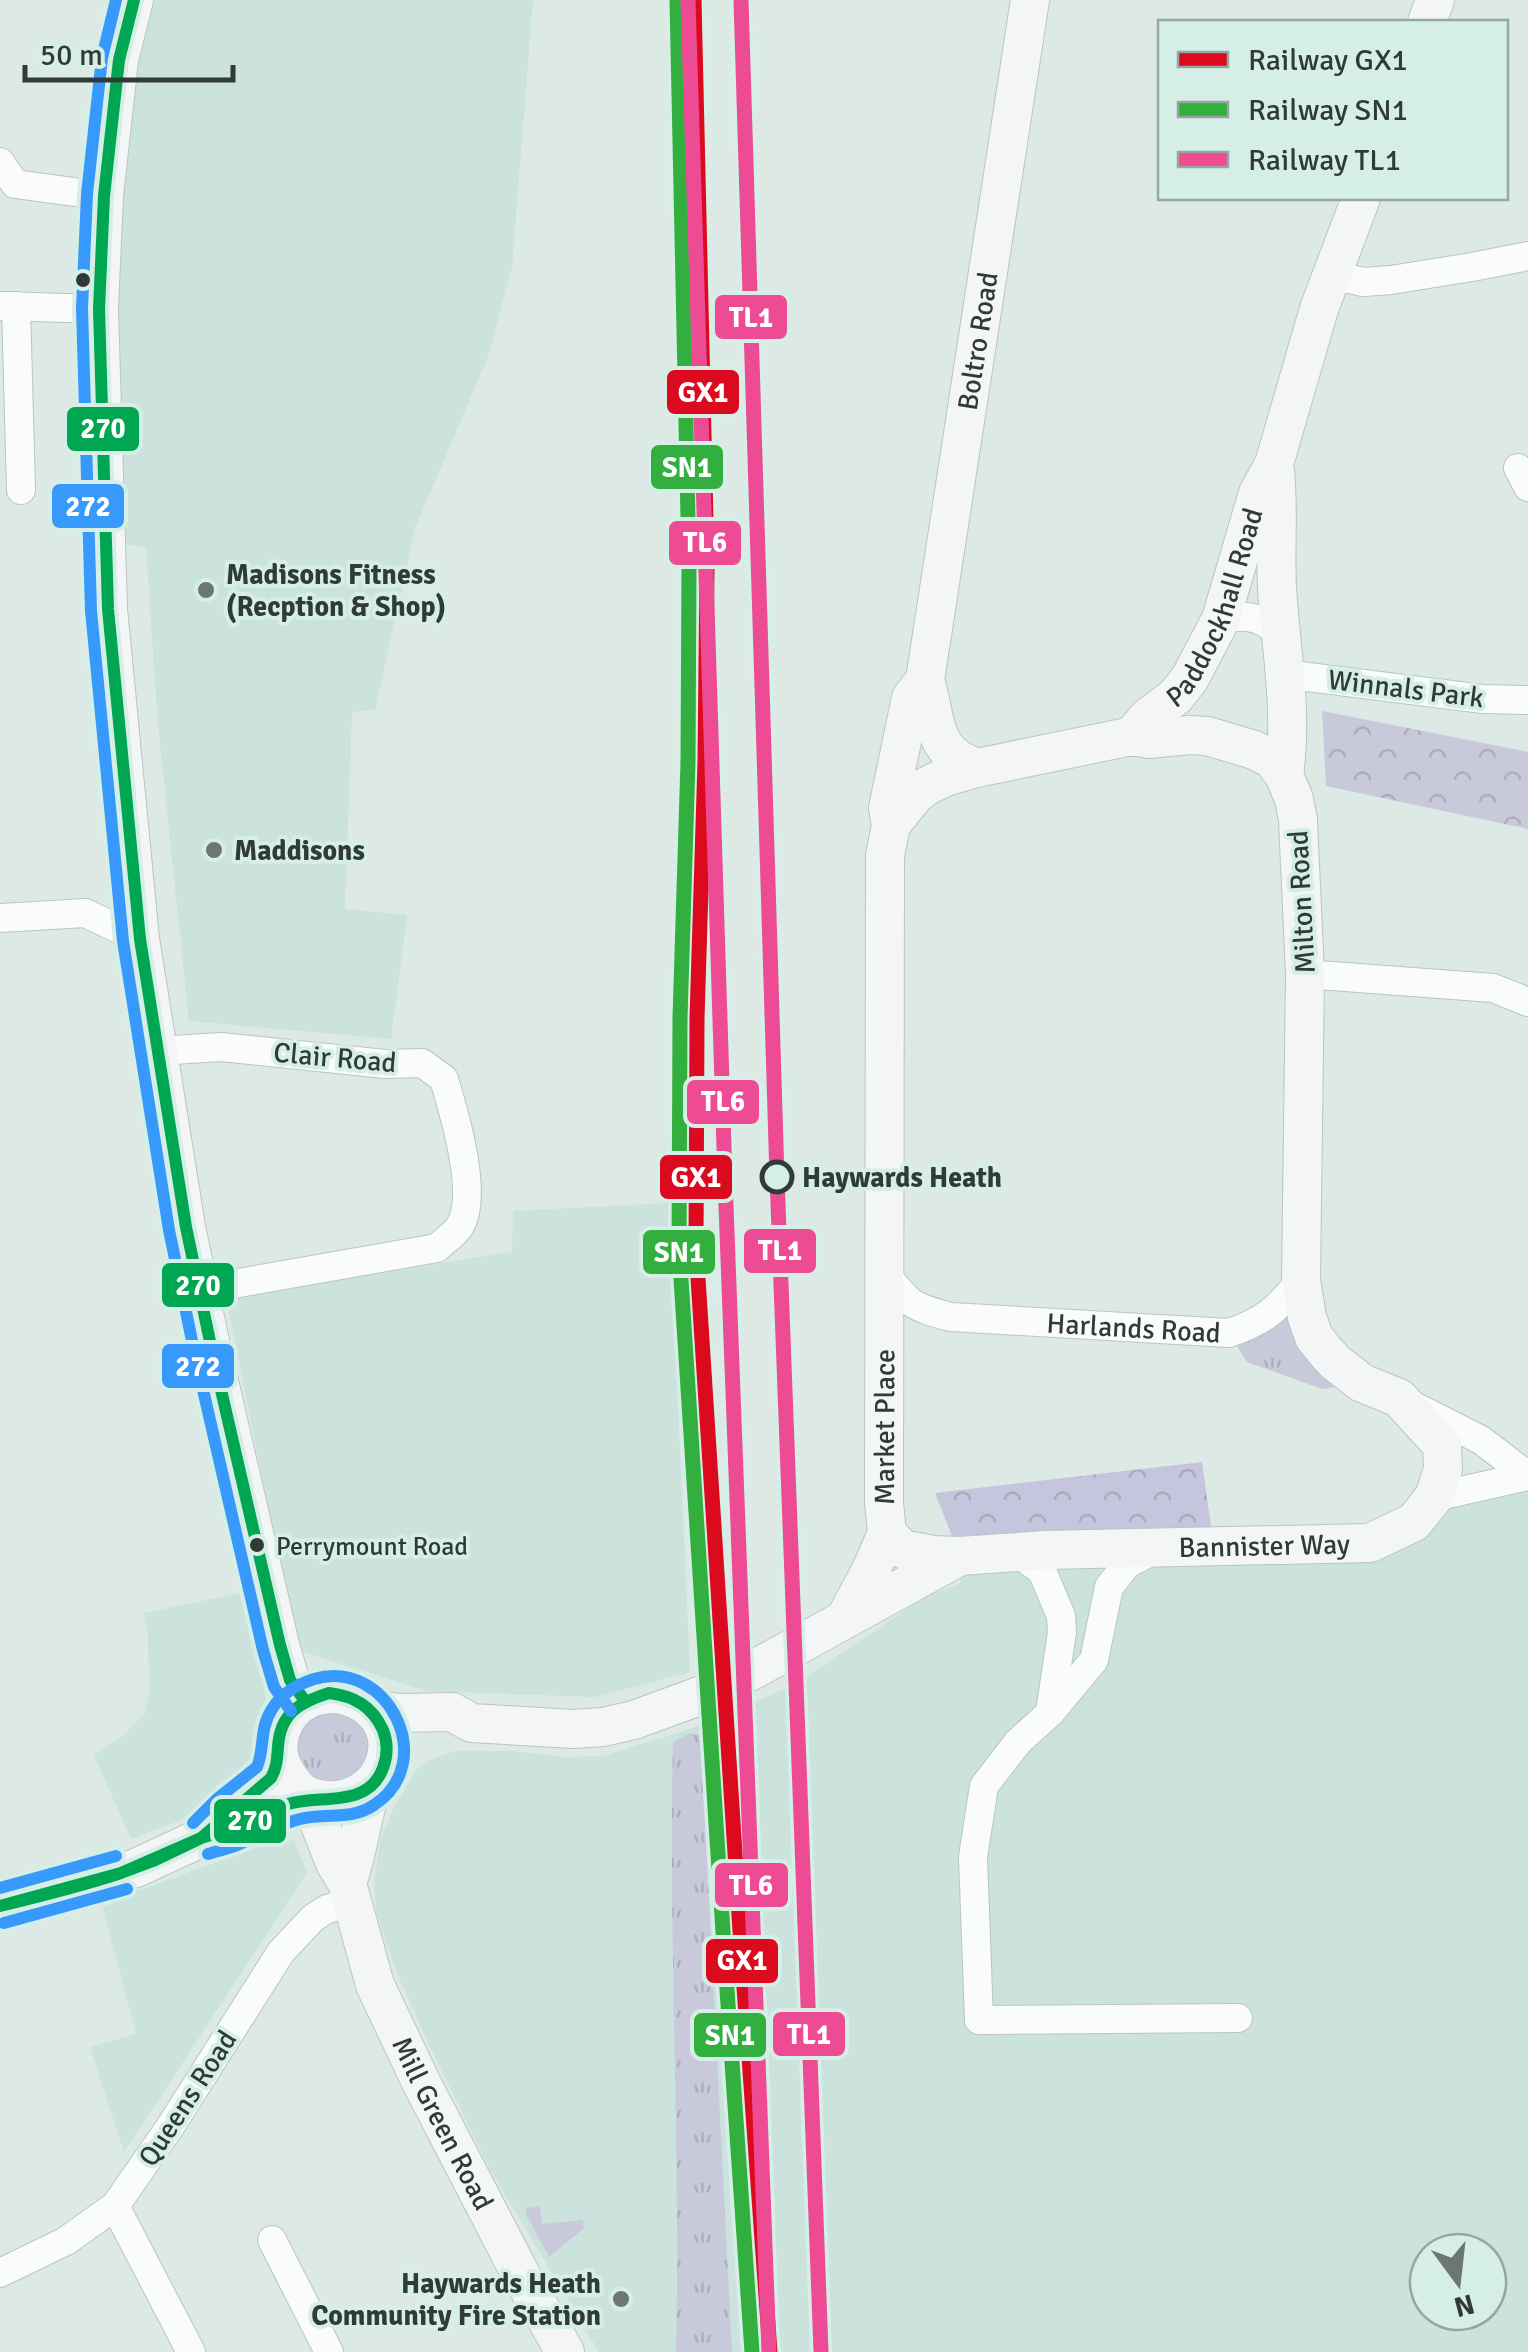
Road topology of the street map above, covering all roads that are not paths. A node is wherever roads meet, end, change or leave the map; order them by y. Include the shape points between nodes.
1 (134, 0) edge
2 (1030, 0) edge
3 (0, 162) edge
4 (104, 196) junction
5 (1360, 200) edge
6 (1528, 256) edge
7 (1332, 275) junction
8 (8, 306) edge
9 (99, 309) junction
10 (1274, 464) junction
11 (21, 490) dead end
12 (1221, 619) junction
13 (1282, 656) junction
14 (926, 680) junction
15 (1528, 700) edge
16 (1132, 736) junction
17 (977, 768) junction
18 (1284, 775) junction
19 (891, 825) junction
20 (0, 918) edge
21 (140, 938) junction
22 (1305, 974) junction
23 (1528, 1002) edge
24 (157, 1051) junction
25 (886, 1273) junction
26 (1300, 1280) junction
27 (199, 1290) junction
28 (1399, 1398) junction
29 (1528, 1476) edge
30 (1434, 1497) junction
31 (887, 1533) junction
32 (1156, 1549) junction
33 (1016, 1552) junction
34 (960, 1556) junction
35 (846, 1618) junction
36 (305, 1701) junction
37 (370, 1708) junction
38 (1050, 1713) junction
39 (472, 1723) junction
40 (280, 1762) junction
41 (379, 1773) junction
42 (310, 1799) junction
43 (205, 1836) junction
44 (350, 1892) junction
45 (0, 1906) edge
46 (1238, 2018) dead end
47 (115, 2206) junction
48 (272, 2240) dead end
49 (0, 2273) edge
50 (190, 2352) edge
51 (329, 2352) edge
52 (565, 2352) edge

1 - 4 street via 119,60
2 - 14 street, Boltro Road
3 - 4 street via 14,184
4 - 9 street
5 - 7 street, Paddockhall Road
6 - 7 street via 1377,281
7 - 10 street, Paddockhall Road
8 - 9 street
8 - 11 street
9 - 21 street via 108,609
10 - 12 street, Paddockhall Road via 1258,493
10 - 13 street, Paddockhall Road
12 - 13 street via 1253,617 1273,627
12 - 16 street, Paddockhall Road via 1190,678
13 - 15 street, Winnals Park via 1484,699
13 - 18 street, Paddockhall Road
14 - 17 street, Boltro Road via 937,735 953,757
14 - 19 street, Boltro Road via 911,698 888,808
16 - 17 street
16 - 18 street via 1208,736 1272,759
17 - 19 street via 927,786
18 - 22 street, Milton Road via 1298,820
19 - 25 street, Market Place via 884,874
20 - 21 street via 84,914
21 - 24 street
22 - 23 street via 1493,988
22 - 26 street, Milton Road
24 - 27 street
24 - 27 street, Clair Road via 221,1047 422,1063 444,1079 469,1192 461,1225 438,1248
25 - 26 street, Harlands Road via 918,1308 951,1317 1229,1334 1266,1316
25 - 31 street, Market Place
26 - 28 street via 1314,1336 1325,1351 1362,1383
27 - 36 street via 280,1644 290,1680
28 - 29 street via 1481,1440
28 - 30 street via 1442,1445
29 - 30 street
30 - 32 street, Bannister Way via 1414,1522 1370,1543
31 - 34 street, Bannister Way via 902,1548
31 - 35 street, Market Place
32 - 33 street, Bannister Way
32 - 38 street via 1127,1564 1110,1587 1094,1660
33 - 34 street, Bannister Way
33 - 38 street via 1042,1571 1060,1616
34 - 35 street, Bannister Way
35 - 39 street via 742,1676 634,1720 573,1729
36 - 37 street via 338,1694
36 - 40 street via 282,1727
37 - 39 street via 452,1712
37 - 41 street via 387,1742
38 - 46 street via 984,1786 974,1857 979,2020
39 - 41 street via 408,1745
40 - 42 street
40 - 43 street via 270,1780
41 - 42 street via 354,1796
41 - 44 street via 364,1808
42 - 43 street
42 - 44 street, Mill Green Road
43 - 45 street via 136,1868
44 - 47 street, Queens Road via 281,1952
44 - 52 street, Mill Green Road via 374,1985
47 - 49 street, Queens Road via 66,2241
47 - 50 street
48 - 51 street

